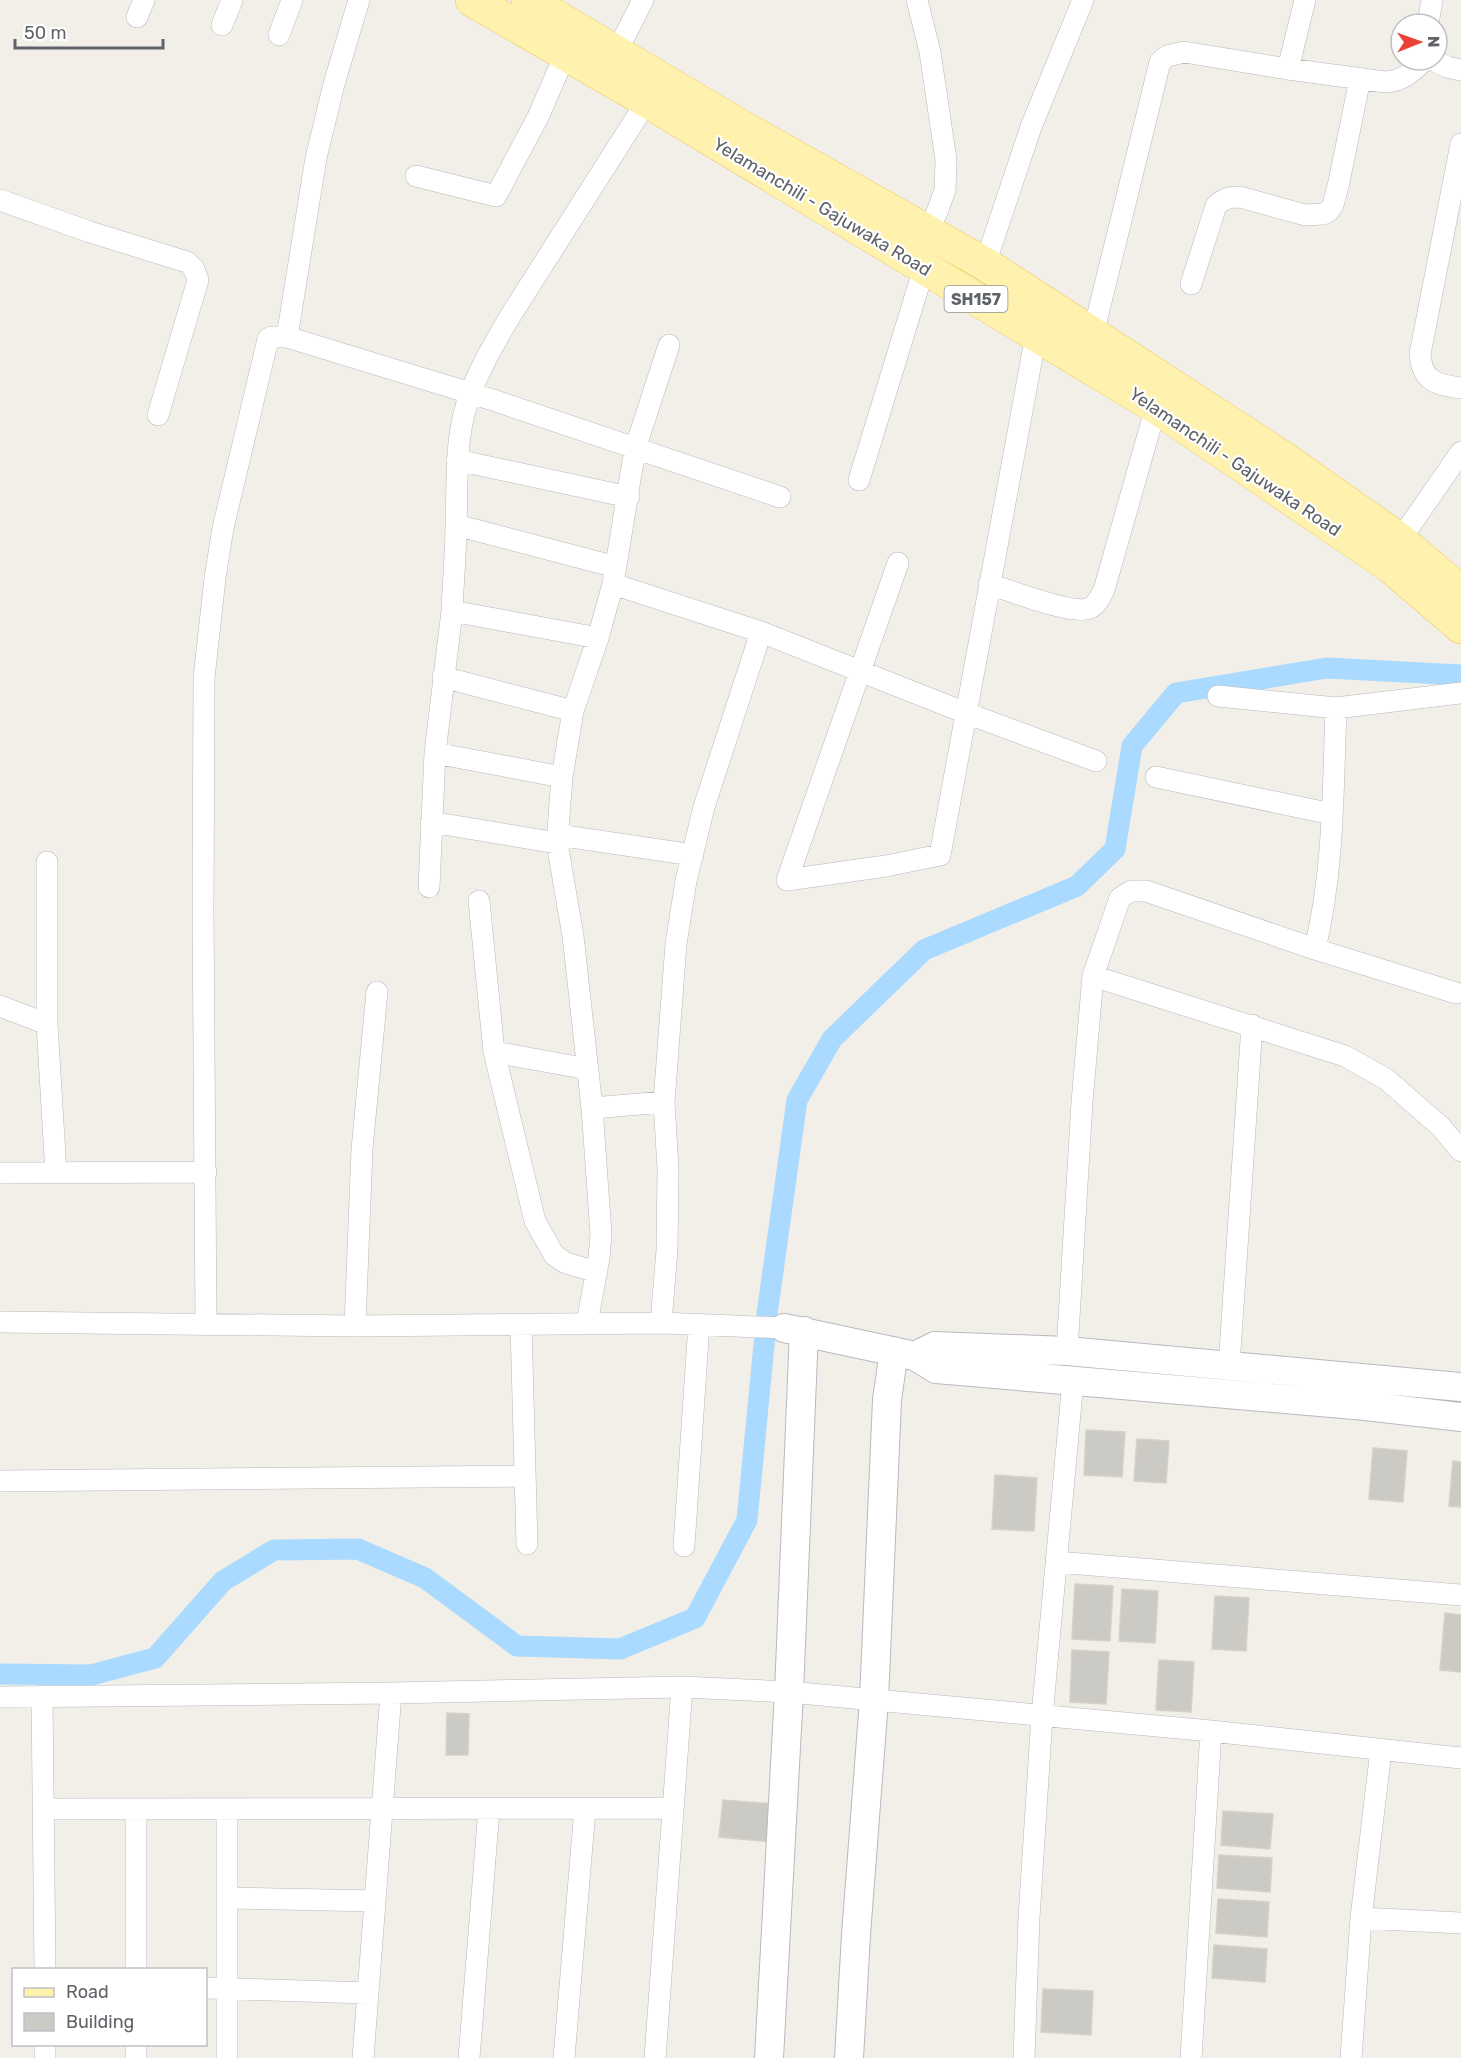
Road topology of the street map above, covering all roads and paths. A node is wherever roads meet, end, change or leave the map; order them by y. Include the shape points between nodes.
1 (232, 0) edge
2 (292, 0) edge
3 (359, 0) edge
4 (472, 0) edge
5 (528, 0) edge
6 (644, 0) edge
7 (917, 0) edge
8 (1083, 0) edge
9 (1305, 0) edge
10 (222, 25) dead end
11 (279, 35) dead end
12 (616, 53) junction
13 (565, 55) junction
14 (1288, 69) junction
15 (1412, 72) edge
16 (1360, 79) junction
17 (646, 101) junction
18 (1461, 144) edge
19 (416, 176) dead end
20 (0, 200) edge
21 (928, 231) junction
22 (985, 264) junction
23 (924, 268) junction
24 (1191, 284) dead end
25 (1036, 334) junction
26 (1093, 334) junction
27 (288, 337) junction
28 (669, 345) dead end
29 (1461, 388) edge
30 (470, 393) junction
31 (1156, 407) junction
32 (158, 415) dead end
33 (635, 449) junction
34 (1461, 452) edge
35 (457, 460) junction
36 (859, 480) dead end
37 (629, 497) junction
38 (780, 497) dead end
39 (456, 525) junction
40 (1400, 540) junction
41 (898, 563) dead end
42 (614, 575) junction
43 (1422, 577) junction
44 (989, 584) junction
45 (1461, 592) edge
46 (452, 611) junction
47 (1461, 627) edge
48 (761, 632) junction
49 (598, 638) junction
50 (860, 671) junction
51 (442, 677) junction
52 (1461, 693) edge
53 (1218, 696) dead end
54 (1336, 708) junction
55 (573, 711) junction
56 (966, 713) junction
57 (435, 753) junction
58 (1096, 761) dead end
59 (562, 777) junction
60 (1156, 777) dead end
61 (1332, 813) junction
62 (430, 822) junction
63 (557, 839) junction
64 (693, 855) junction
65 (47, 862) dead end
66 (429, 886) dead end
67 (479, 901) dead end
68 (1316, 948) junction
69 (1093, 976) junction
70 (377, 992) dead end
71 (1456, 993) dead end
72 (0, 1006) edge
73 (47, 1024) junction
74 (1252, 1025) junction
75 (494, 1052) junction
76 (588, 1069) junction
77 (664, 1102) junction
78 (592, 1108) junction
79 (1461, 1151) edge
80 (206, 1172) junction
81 (0, 1173) edge
82 (56, 1173) junction
83 (597, 1272) junction
84 (0, 1322) edge
85 (206, 1323) junction
86 (587, 1323) junction
87 (661, 1323) junction
88 (699, 1324) junction
89 (521, 1325) junction
90 (355, 1326) junction
91 (781, 1328) junction
92 (1067, 1351) junction
93 (904, 1354) junction
94 (1229, 1366) junction
95 (1073, 1381) junction
96 (1461, 1387) edge
97 (1461, 1417) edge
98 (525, 1476) junction
99 (0, 1481) edge
100 (527, 1544) dead end
101 (684, 1546) dead end
102 (1056, 1562) junction
103 (1461, 1596) edge
104 (682, 1688) junction
105 (789, 1692) junction
106 (391, 1693) junction
107 (42, 1696) junction
108 (0, 1697) edge
109 (874, 1700) junction
110 (1042, 1716) junction
111 (1211, 1731) junction
112 (1381, 1750) junction
113 (1461, 1758) edge
114 (672, 1808) junction
115 (43, 1809) junction
116 (489, 1809) junction
117 (585, 1809) junction
118 (136, 1810) junction
119 (227, 1810) junction
120 (382, 1810) junction
121 (227, 1898) junction
122 (375, 1901) junction
123 (1361, 1918) junction
124 (1461, 1923) edge
125 (45, 1968) edge
126 (136, 1968) edge
127 (207, 1988) edge
128 (227, 1988) junction
129 (368, 1993) junction
130 (1198, 2057) edge
131 (227, 2058) edge
132 (363, 2058) edge
133 (469, 2058) edge
134 (564, 2058) edge
135 (655, 2058) edge
136 (768, 2058) edge
137 (849, 2058) edge
138 (1024, 2058) edge
139 (1351, 2058) edge

1 - 10 street
2 - 11 street
3 - 27 street via 316,158
4 - 13 main road, Yelamanchili - Gajuwaka Road / SH157
5 - 12 main road, Yelamanchili - Gajuwaka Road / SH157
6 - 12 street
7 - 21 street via 930,52 946,160 945,190
8 - 22 street via 1031,128
9 - 14 street
12 - 21 main road, Yelamanchili - Gajuwaka Road / SH157
13 - 17 main road, Yelamanchili - Gajuwaka Road / SH157
13 - 19 street via 538,117 496,196
14 - 16 street
14 - 26 street via 1184,52 1160,62
15 - 16 street via 1397,81
16 - 24 street via 1339,182 1329,211 1305,215 1240,197 1222,200 1216,206
17 - 23 main road, Yelamanchili - Gajuwaka Road / SH157
17 - 30 street via 509,318
18 - 29 street via 1420,354 1426,376 1437,383
20 - 32 street via 187,262 194,269 198,280
21 - 22 main road, Yelamanchili - Gajuwaka Road / SH157
22 - 26 main road, Yelamanchili - Gajuwaka Road / SH157
23 - 25 main road, Yelamanchili - Gajuwaka Road / SH157
23 - 36 street
25 - 31 main road, Yelamanchili - Gajuwaka Road / SH157
25 - 44 street
26 - 40 main road, Yelamanchili - Gajuwaka Road / SH157
27 - 30 street
27 - 80 street via 272,337 265,348 223,528 208,630 204,678 203,911
28 - 33 street
30 - 33 street
30 - 35 street
31 - 43 main road, Yelamanchili - Gajuwaka Road / SH157 via 1390,567
31 - 44 street via 1098,602 1091,608 1073,610
33 - 37 street
33 - 38 street
34 - 40 street
35 - 37 street
35 - 39 street
37 - 42 street
39 - 42 street
39 - 46 street
40 - 43 main road, Yelamanchili - Gajuwaka Road / SH157
41 - 50 street
42 - 48 street
42 - 49 street
43 - 45 main road, Yelamanchili - Gajuwaka Road / SH157
43 - 47 main road, Yelamanchili - Gajuwaka Road / SH157
44 - 56 street
46 - 49 street
46 - 51 street
48 - 50 street
48 - 64 street via 704,807
49 - 55 street
50 - 56 street
50 - 56 street via 787,880 940,855
51 - 55 street
51 - 57 street
52 - 54 street
53 - 54 street
54 - 61 street
55 - 59 street
56 - 58 street
57 - 59 street
57 - 62 street
59 - 63 street
60 - 61 street
61 - 68 street via 1330,863
62 - 63 street
62 - 66 street
63 - 64 street
63 - 76 street
64 - 77 street via 676,944
65 - 73 street
67 - 75 street
68 - 69 street via 1146,891 1131,891 1120,898
68 - 71 street
69 - 74 street
69 - 92 street
70 - 90 street via 362,1149
72 - 73 street
73 - 82 street
74 - 79 street via 1345,1056 1386,1079 1441,1127
74 - 94 street
75 - 76 street
75 - 83 street via 535,1221 554,1255 566,1263
76 - 78 street
77 - 78 street
77 - 87 street via 667,1250
78 - 83 street via 601,1234
80 - 82 street
80 - 85 street
81 - 82 street
83 - 86 street
84 - 85 street
85 - 90 street
86 - 87 street
86 - 89 street
87 - 88 street
88 - 91 street
88 - 101 street
89 - 90 street
89 - 98 street
91 - 93 street
91 - 105 street
92 - 93 street via 935,1346
92 - 94 street
93 - 95 street via 936,1369
93 - 109 street via 887,1400
94 - 96 street
95 - 97 street
95 - 102 street
98 - 99 street
98 - 100 street
102 - 103 street
102 - 110 street
104 - 105 street
104 - 106 street
104 - 114 street
105 - 109 street
105 - 136 street
106 - 107 street
106 - 120 street
107 - 108 street
107 - 115 street
109 - 110 street
109 - 137 street
110 - 111 street
110 - 138 street
111 - 112 street
111 - 130 street
112 - 113 street
112 - 123 street
114 - 117 street
114 - 135 street
115 - 118 street
115 - 125 street
116 - 117 street
116 - 120 street
116 - 133 street
117 - 134 street
118 - 119 street
118 - 126 street
119 - 120 street
119 - 121 street
120 - 122 street
121 - 122 street
121 - 128 street
122 - 129 street
123 - 124 street
123 - 139 street
127 - 128 street
128 - 129 street
128 - 131 street
129 - 132 street

